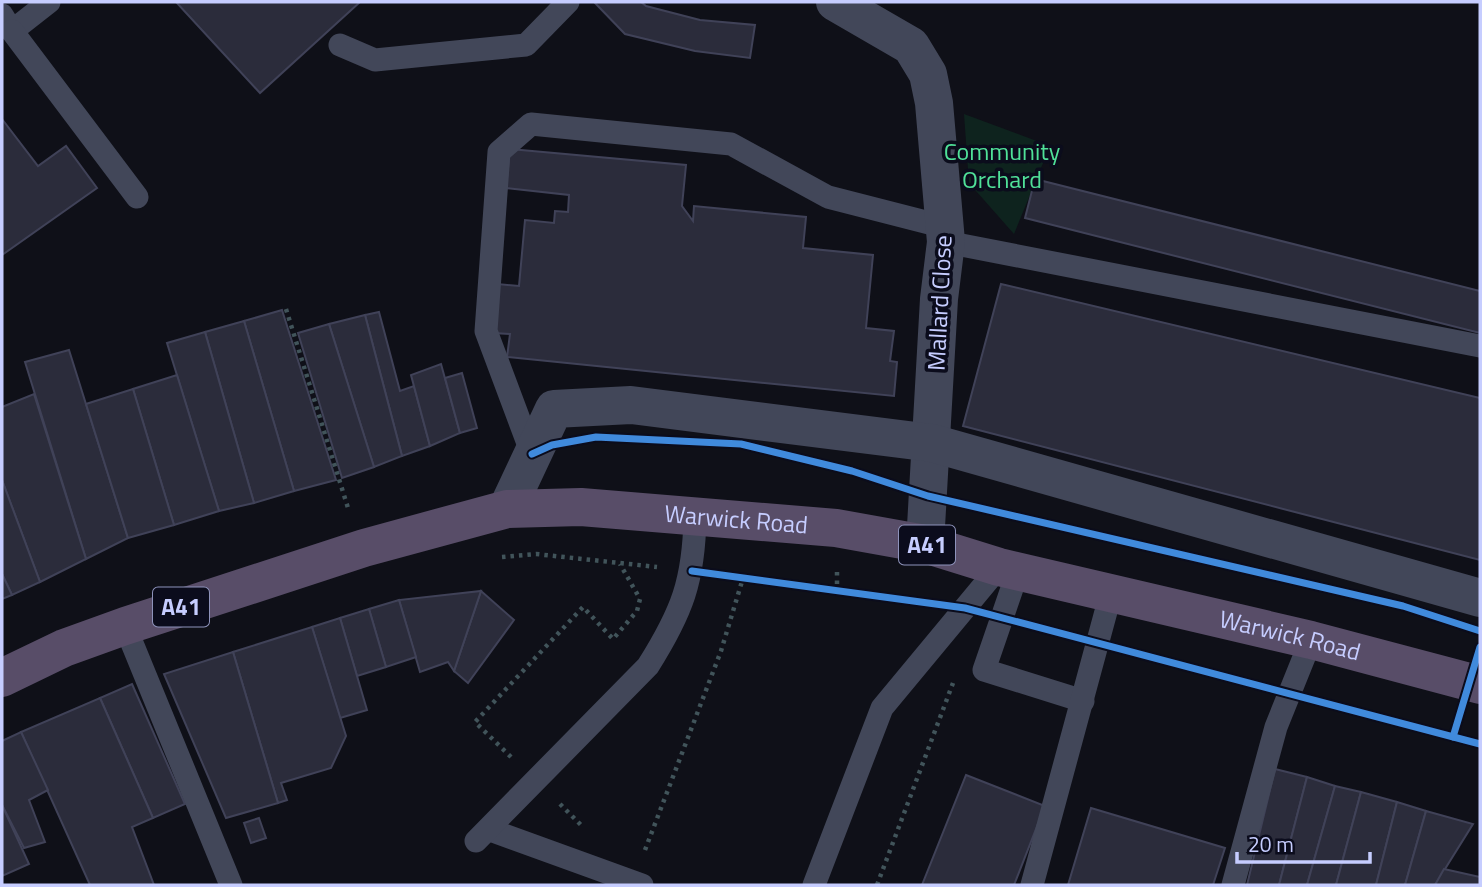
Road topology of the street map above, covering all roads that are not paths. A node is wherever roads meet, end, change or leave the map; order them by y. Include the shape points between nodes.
1 (49, 2) edge
2 (568, 2) edge
3 (835, 2) edge
4 (7, 23) edge
5 (340, 45) dead end
6 (137, 197) dead end
7 (946, 235) junction
8 (1480, 346) edge
9 (932, 443) junction
10 (532, 454) junction
11 (507, 509) junction
12 (695, 516) junction
13 (925, 544) junction
14 (1009, 569) junction
15 (1111, 593) junction
16 (1480, 598) edge
17 (125, 626) junction
18 (1311, 640) junction
19 (2, 678) edge
20 (1480, 685) edge
21 (1083, 701) junction
22 (231, 885) edge
23 (642, 885) edge
24 (814, 885) edge
25 (1032, 885) edge
26 (1233, 885) edge

1 - 4 lane
2 - 5 lane via 526,45 375,60
3 - 7 street, Mallard Close via 911,46 928,74
4 - 6 lane
7 - 8 lane
7 - 9 street, Mallard Close
7 - 10 lane via 828,197 731,144 531,124 499,152 486,331
9 - 10 street via 631,405 554,409
9 - 13 street, Mallard Close
9 - 16 street
10 - 11 street
11 - 12 highway, Warwick Road / A41 via 581,507
11 - 17 highway, Warwick Road / A41 via 364,548
12 - 13 highway, Warwick Road / A41 via 836,528
12 - 23 lane via 692,571 669,632 648,666 483,835
13 - 14 highway, Warwick Road / A41
14 - 15 highway, Warwick Road / A41
14 - 21 lane via 984,670
14 - 24 lane via 882,708
15 - 18 highway, Warwick Road / A41
15 - 21 lane
17 - 19 highway, Warwick Road / A41
17 - 22 lane
18 - 20 highway, Warwick Road / A41
18 - 26 lane via 1276,727
21 - 25 lane

